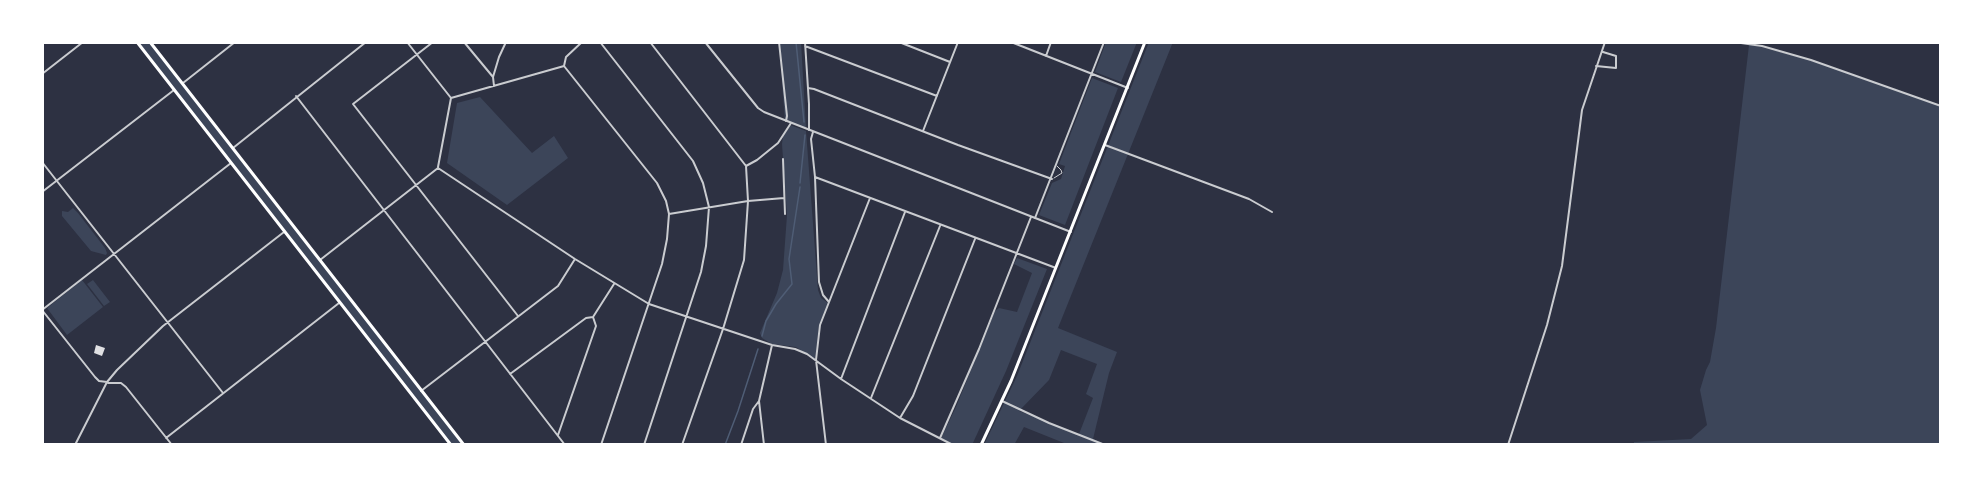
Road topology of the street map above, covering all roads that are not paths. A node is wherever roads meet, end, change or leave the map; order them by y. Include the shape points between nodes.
1 (83, 42) edge
2 (137, 42) edge
3 (150, 42) edge
4 (235, 42) edge
5 (366, 42) edge
6 (407, 42) edge
7 (433, 42) edge
8 (464, 42) edge
9 (506, 42) edge
10 (582, 42) edge
11 (600, 42) edge
12 (650, 42) edge
13 (705, 42) edge
14 (778, 42) edge
15 (899, 42) edge
16 (958, 42) edge
17 (1011, 42) edge
18 (1051, 42) edge
19 (1104, 42) edge
20 (1145, 42) edge
21 (1605, 42) edge
22 (1734, 42) edge
23 (805, 44) edge
24 (1603, 52) junction
25 (417, 55) junction
26 (1046, 56) junction
27 (950, 62) junction
28 (564, 66) junction
29 (1596, 66) junction
30 (42, 74) edge
31 (1092, 74) junction
32 (493, 77) junction
33 (182, 83) junction
34 (494, 86) junction
35 (808, 88) junction
36 (1128, 88) junction
37 (174, 90) junction
38 (296, 96) junction
39 (937, 96) junction
40 (451, 98) junction
41 (1941, 106) edge
42 (786, 121) junction
43 (791, 123) junction
44 (811, 131) junction
45 (923, 131) junction
46 (1105, 145) junction
47 (232, 148) junction
48 (783, 159) dead end
49 (42, 162) edge
50 (231, 163) junction
51 (746, 166) junction
52 (1057, 166) junction
53 (438, 168) junction
54 (815, 177) junction
55 (1052, 178) junction
56 (57, 181) junction
57 (416, 185) junction
58 (42, 192) edge
59 (784, 198) junction
60 (870, 198) junction
61 (747, 201) junction
62 (709, 207) junction
63 (383, 211) junction
64 (905, 212) junction
65 (1272, 212) dead end
66 (669, 214) junction
67 (785, 214) dead end
68 (1033, 217) junction
69 (940, 226) junction
70 (285, 232) junction
71 (1071, 232) junction
72 (975, 239) junction
73 (114, 254) junction
74 (1017, 254) junction
75 (576, 259) junction
76 (320, 260) junction
77 (311, 267) junction
78 (1056, 268) junction
79 (614, 283) junction
80 (340, 302) junction
81 (830, 302) junction
82 (649, 304) junction
83 (42, 310) edge
84 (518, 316) junction
85 (593, 317) junction
86 (687, 318) junction
87 (167, 322) junction
88 (723, 329) junction
89 (485, 342) junction
90 (772, 345) junction
91 (816, 360) junction
92 (510, 374) junction
93 (841, 379) junction
94 (107, 382) junction
95 (421, 391) junction
96 (223, 393) junction
97 (871, 399) junction
98 (759, 401) junction
99 (1002, 402) junction
100 (900, 418) junction
101 (558, 436) junction
102 (166, 438) junction
103 (940, 438) junction
104 (75, 445) edge
105 (172, 445) edge
106 (451, 445) edge
107 (464, 445) edge
108 (565, 445) edge
109 (601, 445) edge
110 (644, 445) edge
111 (682, 445) edge
112 (741, 445) edge
113 (764, 445) edge
114 (826, 445) edge
115 (953, 445) edge
116 (981, 445) edge
117 (1106, 445) edge
118 (1508, 445) edge

1 - 30 street
2 - 37 main road
3 - 33 main road
4 - 33 street
5 - 38 street
6 - 25 street
7 - 25 street
8 - 32 street
9 - 32 street
10 - 28 street via 566,57
11 - 62 street via 693,161
12 - 51 street
13 - 42 street via 758,108
14 - 42 street
15 - 27 street
16 - 27 street
17 - 26 street
18 - 26 street
19 - 31 street
20 - 36 main road
21 - 24 street
22 - 41 street via 1812,60
23 - 35 street
23 - 39 street
24 - 29 street
24 - 29 street via 1616,56 1616,68
25 - 40 street
25 - 57 street via 353,104
26 - 31 street
27 - 39 street
28 - 34 street
28 - 66 street via 657,183
29 - 118 street via 1582,110 1562,266
31 - 36 street
31 - 52 street
32 - 34 street
33 - 37 main road
33 - 47 main road
34 - 40 street
35 - 44 street
35 - 45 street
36 - 46 main road
37 - 50 main road
37 - 56 street
38 - 47 street
38 - 63 street
39 - 45 street
40 - 53 street
42 - 43 street
43 - 44 street
43 - 51 street via 778,143
44 - 54 street
44 - 68 street
45 - 55 street
46 - 65 street
46 - 71 main road
47 - 76 main road
48 - 59 street
49 - 56 street
50 - 70 main road
50 - 73 street
51 - 61 street
52 - 55 street
52 - 55 lane via 1062,173
53 - 57 street
53 - 75 street
54 - 60 street
54 - 81 street via 819,282
55 - 68 street
56 - 58 street
56 - 73 street
57 - 63 street
57 - 84 street
59 - 61 street
59 - 67 street
60 - 64 street
60 - 81 street
61 - 62 street
61 - 88 street via 744,260
62 - 66 street
62 - 86 street via 705,253
63 - 76 street
63 - 89 street
64 - 69 street
64 - 93 street
66 - 82 street via 665,252
68 - 71 street
68 - 74 street
69 - 72 street
69 - 97 street
70 - 77 main road
70 - 87 street
71 - 78 main road
72 - 74 street
72 - 100 street via 913,396
73 - 83 street
73 - 87 street
74 - 78 street
74 - 103 street
75 - 79 street
75 - 84 street via 559,285
76 - 77 main road
76 - 95 main road
77 - 80 main road
78 - 99 main road
79 - 82 street
79 - 85 street
80 - 96 street
80 - 106 main road
81 - 91 street via 820,325
82 - 86 street
82 - 109 street
83 - 94 street via 97,380
84 - 89 street
85 - 92 street via 586,318
85 - 101 street via 596,326
86 - 88 street
86 - 110 street
87 - 94 street
87 - 96 street
88 - 90 street
88 - 111 street
89 - 92 street
89 - 95 street
90 - 91 street via 795,349
90 - 98 street
91 - 93 street
91 - 114 street
92 - 101 street
93 - 97 street
94 - 102 street via 126,387
94 - 104 street
95 - 107 main road
96 - 102 street
97 - 100 street
98 - 112 street
98 - 113 street
99 - 116 main road
99 - 117 street
100 - 103 street
101 - 108 street
102 - 105 street
103 - 115 street

